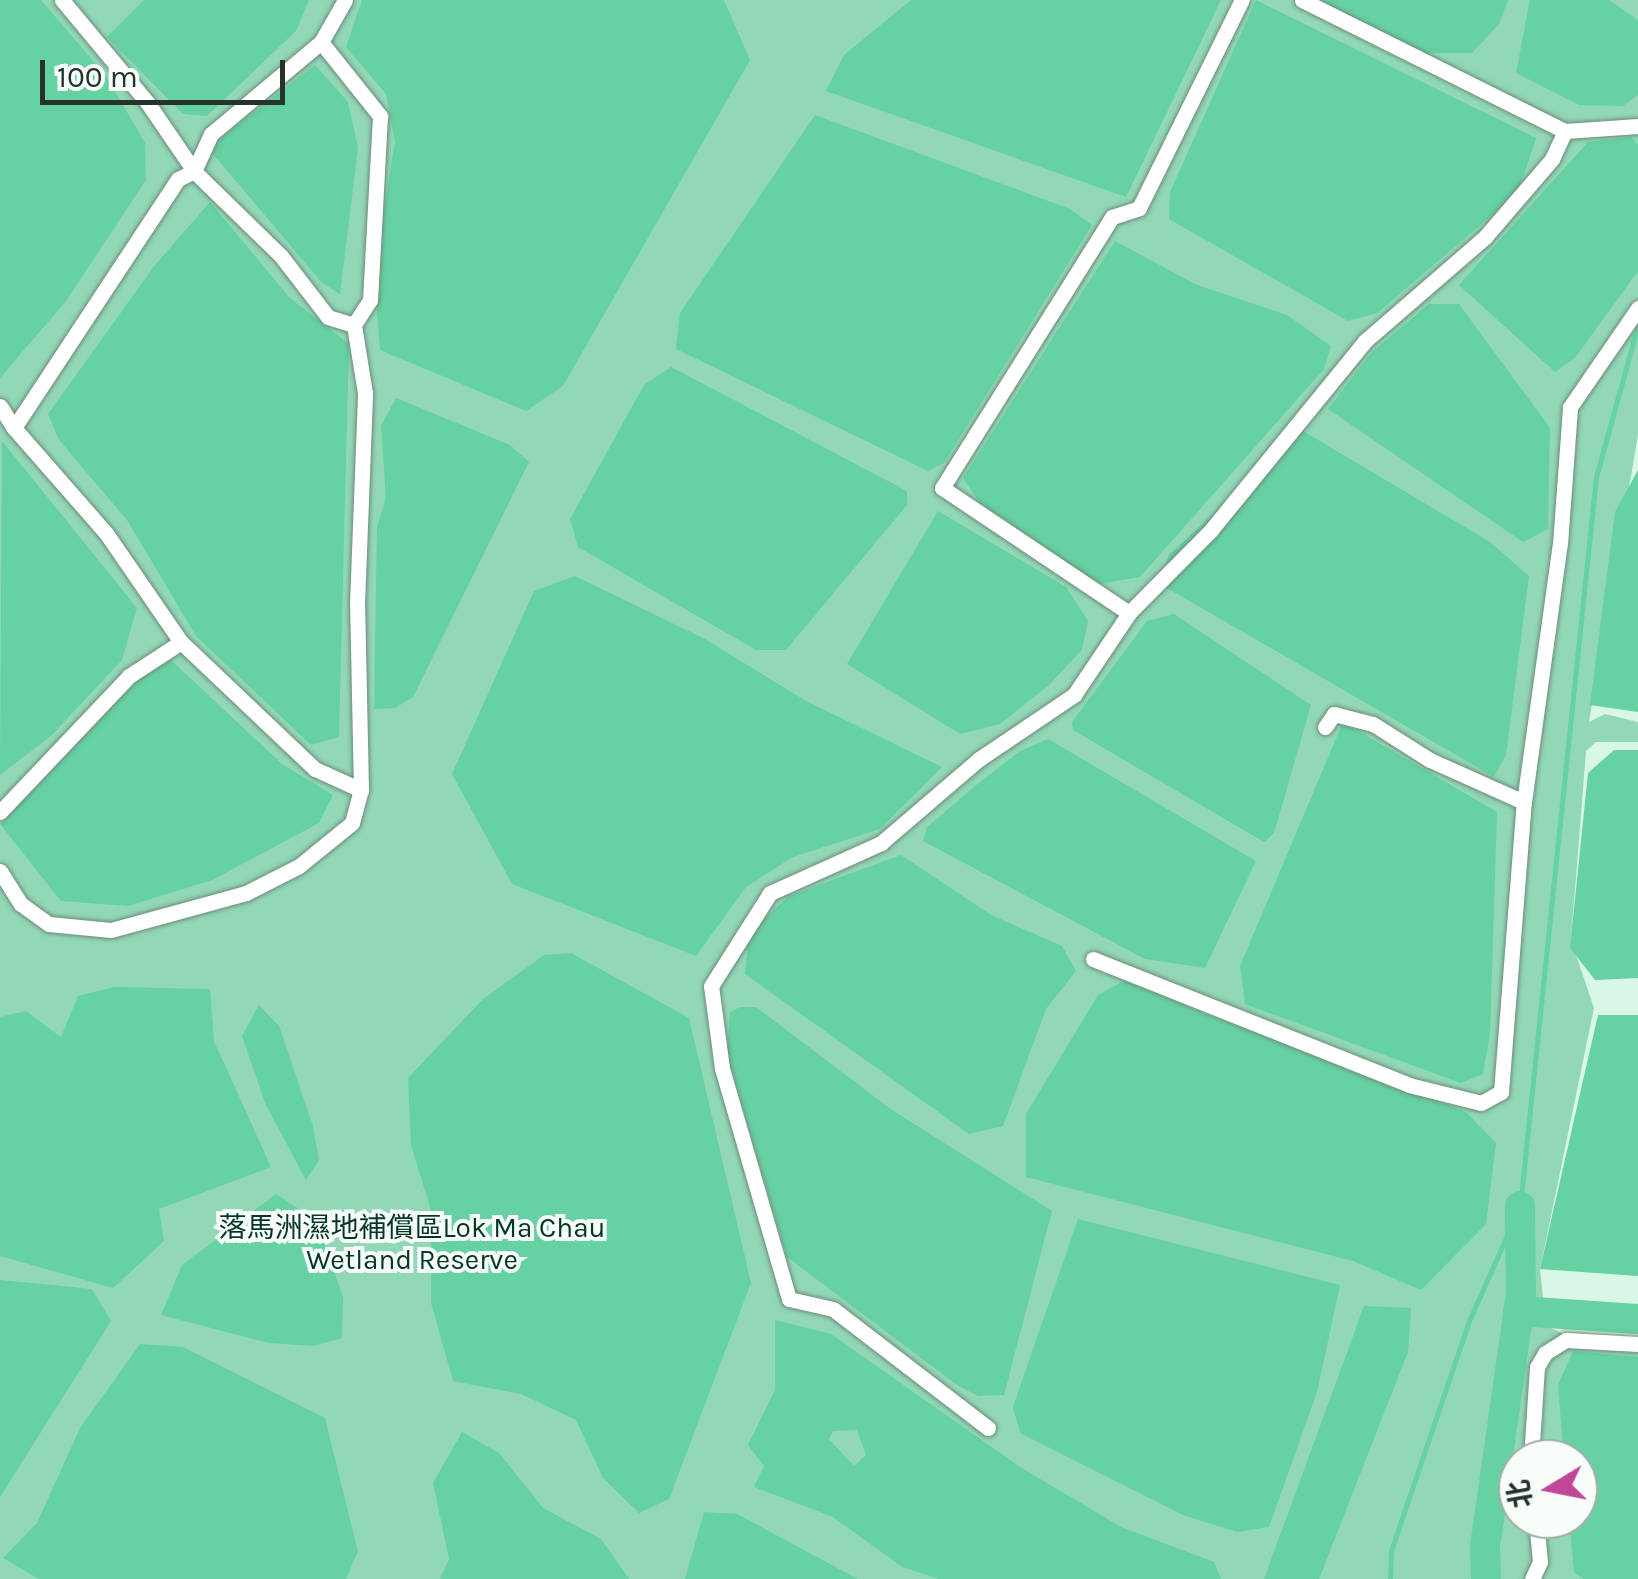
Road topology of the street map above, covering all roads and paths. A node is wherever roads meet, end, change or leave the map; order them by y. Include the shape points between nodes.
1 (62, 0) edge
2 (345, 0) edge
3 (1242, 0) edge
4 (1302, 0) edge
5 (320, 42) junction
6 (1638, 126) edge
7 (1566, 131) junction
8 (194, 171) junction
9 (1638, 308) edge
10 (354, 325) junction
11 (0, 406) edge
12 (14, 428) junction
13 (1129, 614) junction
14 (180, 642) junction
15 (1324, 726) dead end
16 (361, 790) junction
17 (1524, 802) junction
18 (0, 812) edge
19 (0, 871) edge
20 (1093, 959) dead end
21 (1638, 1344) edge
22 (988, 1428) dead end
23 (1533, 1439) edge
24 (1538, 1539) edge
25 (1532, 1579) edge

1 - 8 street
2 - 5 street
3 - 13 street via 1139,208 1112,217 942,488
4 - 7 street
5 - 8 street via 211,134
5 - 10 street via 380,116 370,300
6 - 7 street
7 - 13 street via 1552,159 1485,238 1365,341 1211,530
8 - 10 street via 282,256 328,317
8 - 12 street via 178,179
9 - 17 street via 1570,407 1560,544
10 - 16 street via 365,393 356,604
11 - 12 street
12 - 14 street via 106,533
13 - 22 street via 1074,695 979,760 881,843 770,894 711,986 722,1068 789,1299 832,1309
14 - 16 street via 314,768
14 - 18 street via 129,676
15 - 17 street via 1334,714 1373,724 1430,760
16 - 19 street via 352,823 299,866 246,893 156,921 111,930 48,924 21,904
17 - 20 street via 1509,1050 1502,1092 1481,1103 1409,1085
21 - 23 street via 1566,1340 1544,1354 1537,1367
24 - 25 street via 1540,1562

